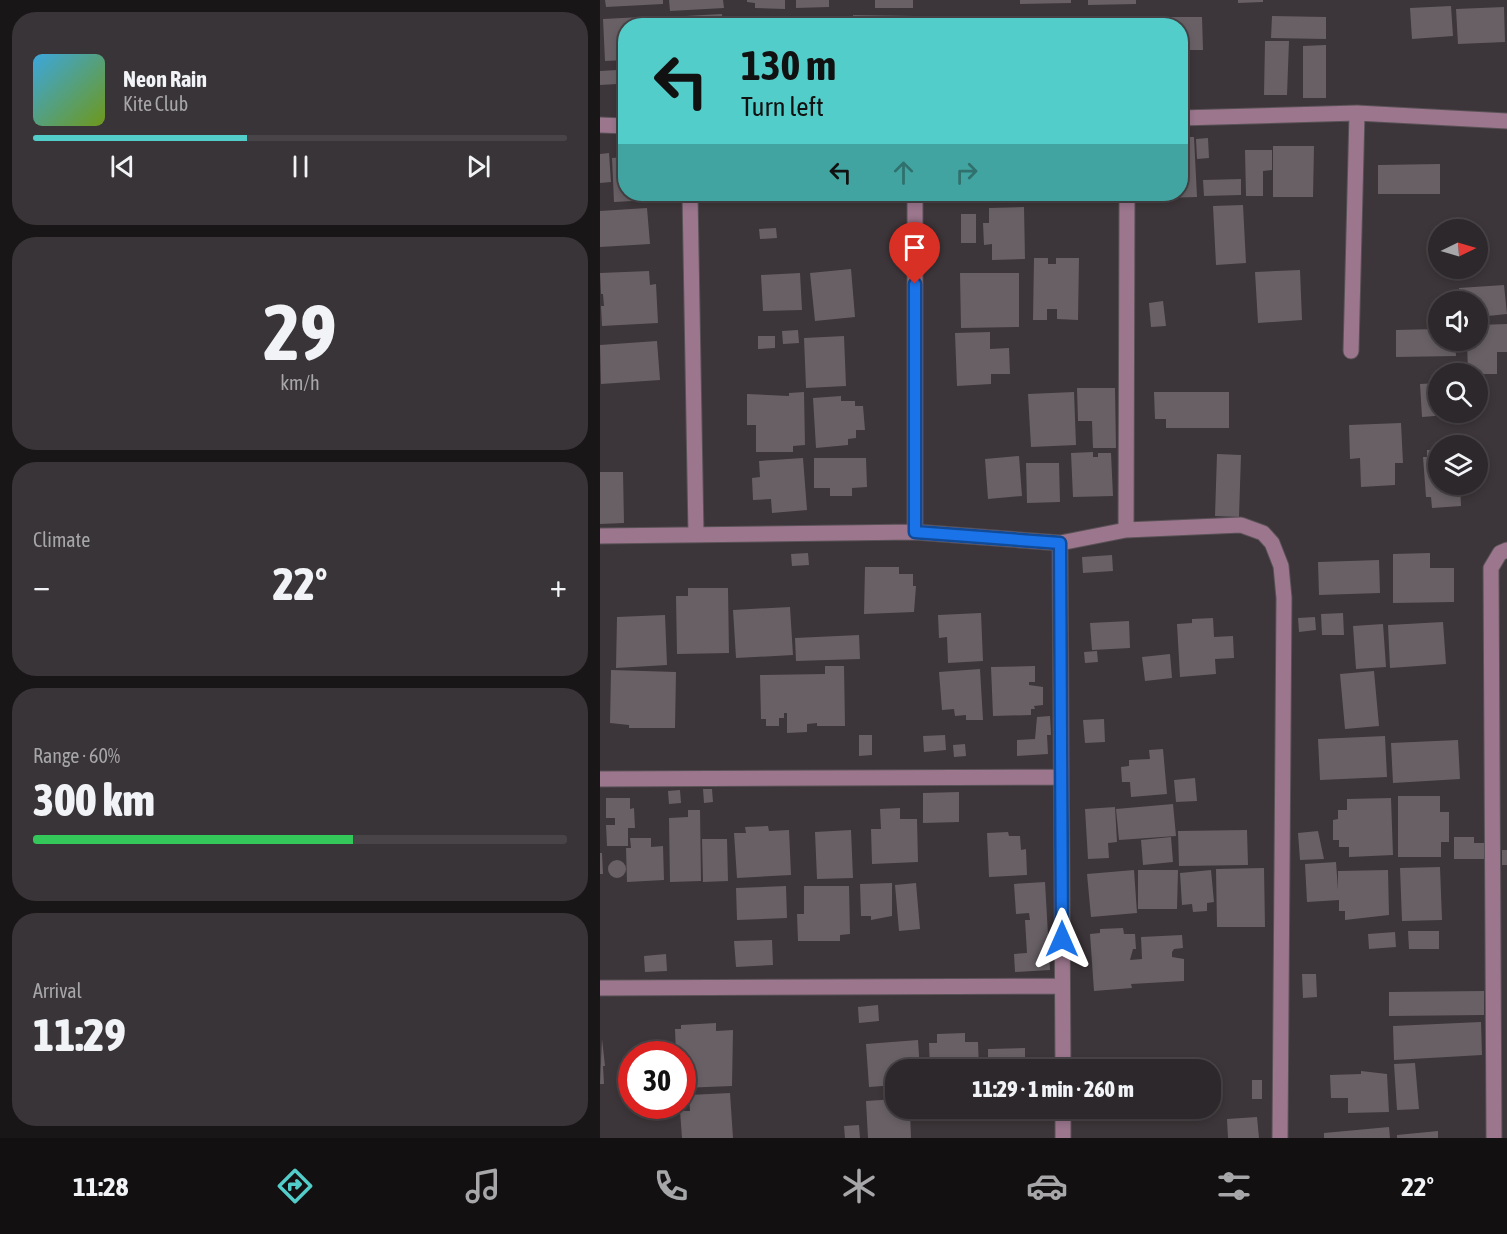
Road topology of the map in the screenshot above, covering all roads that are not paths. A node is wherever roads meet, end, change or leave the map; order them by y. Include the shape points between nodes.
1 (1357, 113) junction
2 (1188, 118) edge
3 (1507, 121) edge
4 (600, 125) edge
5 (618, 126) edge
6 (690, 201) edge
7 (915, 201) edge
8 (1128, 201) edge
9 (1351, 351) dead end
10 (1126, 530) junction
11 (915, 532) junction
12 (696, 535) junction
13 (600, 536) edge
14 (1060, 543) junction
15 (1507, 550) edge
16 (1061, 777) junction
17 (600, 779) edge
18 (1062, 986) junction
19 (600, 988) edge
20 (1063, 1059) edge
21 (1063, 1119) edge
22 (1064, 1138) edge
23 (1280, 1138) edge
24 (1494, 1138) edge

1 - 2 street
1 - 3 street
1 - 9 street
4 - 5 street
6 - 12 street
7 - 11 street
8 - 10 street
10 - 14 street
10 - 23 street via 1241,525 1263,533 1272,543 1281,566 1284,598
11 - 12 street
11 - 14 street
12 - 13 street
14 - 16 street
15 - 24 street via 1500,553 1491,568
16 - 17 street
16 - 18 street
18 - 19 street
18 - 20 street
21 - 22 street

